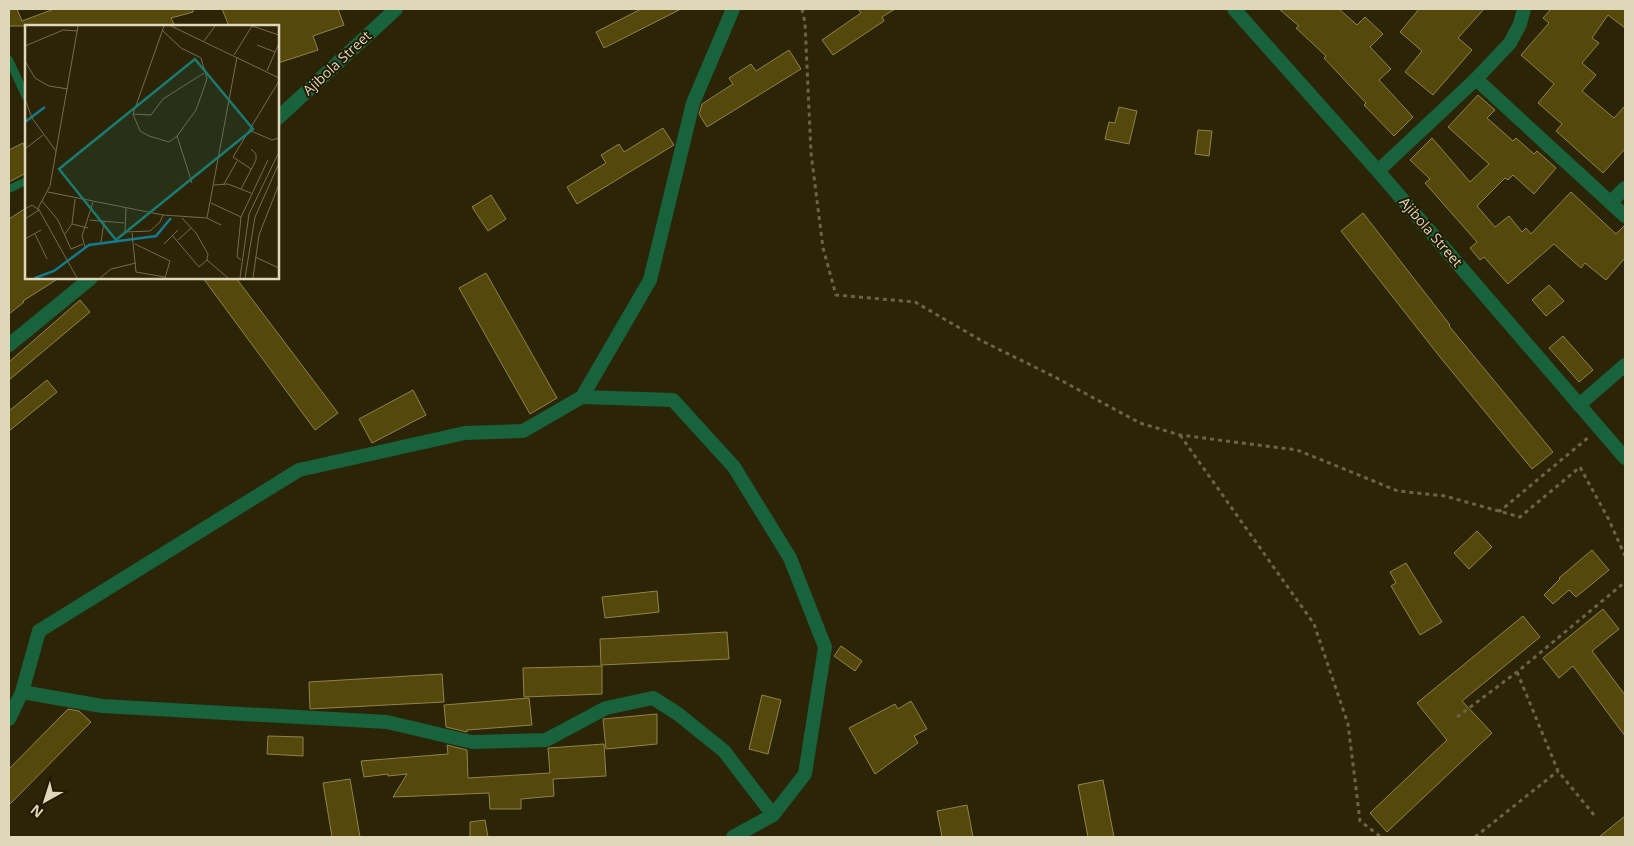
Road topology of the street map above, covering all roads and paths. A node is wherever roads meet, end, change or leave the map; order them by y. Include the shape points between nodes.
1 (396, 9) edge
2 (733, 9) edge
3 (802, 9) edge
4 (1234, 9) edge
5 (1524, 9) edge
6 (9, 60) edge
7 (1476, 79) junction
8 (25, 95) edge
9 (279, 117) edge
10 (1378, 171) junction
11 (25, 181) edge
12 (1625, 188) edge
13 (9, 189) edge
14 (1611, 202) junction
15 (1625, 216) edge
16 (90, 279) edge
17 (9, 345) edge
18 (1625, 364) edge
19 (582, 397) junction
20 (1579, 405) junction
21 (1599, 428) junction
22 (1180, 435) junction
23 (1625, 458) edge
24 (1445, 496) junction
25 (1625, 556) edge
26 (1625, 582) edge
27 (1517, 672) junction
28 (22, 692) junction
29 (1457, 717) dead end
30 (9, 718) edge
31 (1558, 771) junction
32 (773, 815) junction
33 (1594, 816) dead end
34 (733, 837) edge
35 (1381, 837) edge
36 (1475, 837) edge

1 - 9 street, Ajibola Street
2 - 19 street via 693,104 650,280
3 - 22 path via 811,153 824,248 836,295 915,302 982,341 1140,423
4 - 10 street, Ajibola Street
5 - 7 street via 1510,43
6 - 8 lane
7 - 10 street
7 - 14 street
10 - 20 street, Ajibola Street
11 - 13 lane
12 - 14 street
14 - 15 street
16 - 17 street
18 - 20 street
19 - 28 street via 523,431 465,434 299,470 39,631
19 - 32 street via 673,400 734,466 790,558 825,647 805,774
20 - 21 street, Ajibola Street
21 - 23 street, Ajibola Street
21 - 24 path via 1500,511
22 - 24 path via 1297,450 1398,492
22 - 35 path via 1314,624 1348,724 1360,821
24 - 25 path via 1520,517 1580,467
26 - 27 path
27 - 29 path
27 - 31 path
28 - 30 street
28 - 32 street via 102,706 387,722 472,742 546,740 606,708 653,698 724,751
31 - 33 path
31 - 36 path
32 - 34 street

